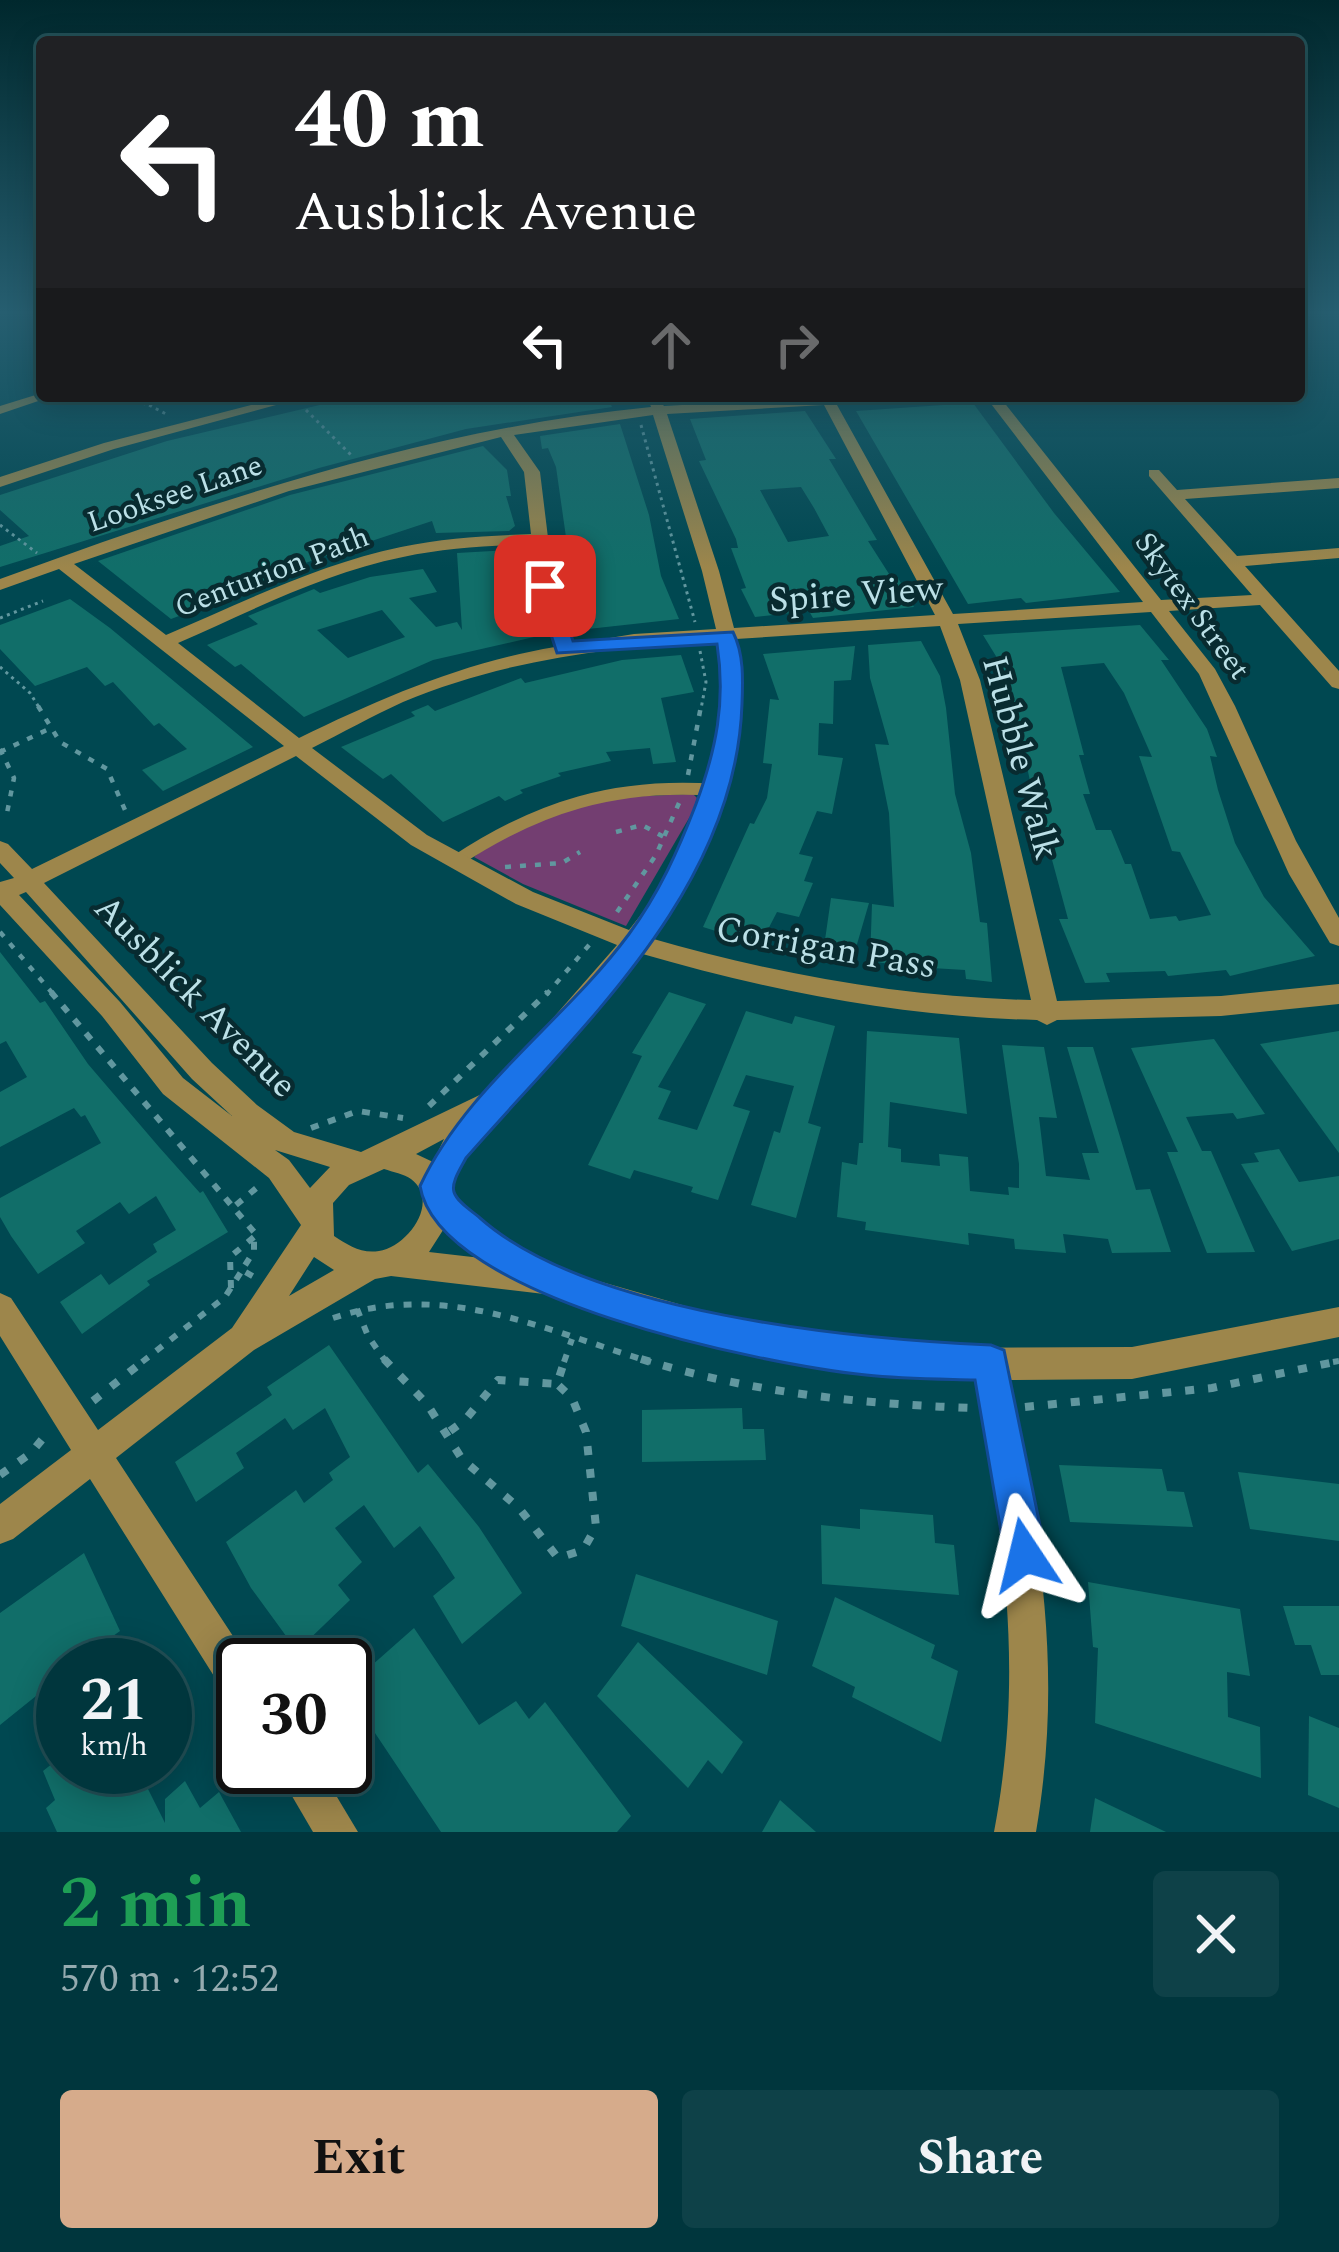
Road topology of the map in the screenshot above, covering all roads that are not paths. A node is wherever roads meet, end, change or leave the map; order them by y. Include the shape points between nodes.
1 (36, 399) edge
2 (233, 402) edge
3 (293, 402) edge
4 (829, 402) joint
5 (997, 402) edge
6 (651, 409) edge
7 (0, 410) edge
8 (505, 432) junction
9 (0, 469) edge
10 (1154, 473) dead end
11 (0, 482) edge
12 (1339, 483) edge
13 (1174, 495) junction
14 (541, 538) junction
15 (1339, 553) edge
16 (54, 562) junction
17 (1232, 562) junction
18 (0, 585) edge
19 (1265, 599) junction
20 (1160, 606) junction
21 (948, 622) junction
22 (726, 637) junction
23 (165, 642) junction
24 (565, 648) junction
25 (1339, 682) edge
26 (297, 746) junction
27 (716, 790) junction
28 (0, 849) edge
29 (456, 861) junction
30 (8, 889) edge
31 (1339, 937) edge
32 (638, 943) junction
33 (1339, 994) edge
34 (1047, 1015) junction
35 (499, 1097) junction
36 (371, 1160) junction
37 (438, 1195) junction
38 (314, 1223) junction
39 (380, 1264) junction
40 (544, 1280) junction
41 (0, 1308) edge
42 (1339, 1322) edge
43 (243, 1339) junction
44 (991, 1363) junction
45 (94, 1455) junction
46 (0, 1526) edge
47 (216, 1644) edge
48 (312, 1794) edge
49 (337, 1832) edge
50 (1015, 1832) edge

1 - 7 street
2 - 9 street
3 - 11 street
4 - 6 street, Looksee Lane
4 - 21 street, Hubble Walk
5 - 20 street, Skytex Street
6 - 8 street, Looksee Lane
6 - 22 street
8 - 14 street via 532,472
8 - 16 street, Looksee Lane via 272,489
10 - 13 street
12 - 13 street
13 - 17 street
14 - 23 street, Centurion Path via 381,558
14 - 24 street via 550,609
15 - 17 street
16 - 18 street, Looksee Lane
16 - 23 street, Corrigan Pass
17 - 19 street
19 - 20 street, Spire View
19 - 25 street
20 - 21 street, Spire View
20 - 31 street, Skytex Street via 1234,718 1306,892
21 - 22 street, Spire View
21 - 34 street, Hubble Walk via 970,680
22 - 24 street, Spire View
22 - 27 street via 733,710
23 - 26 street, Corrigan Pass
24 - 26 street, Spire View via 443,680
26 - 29 street, Corrigan Pass
26 - 30 street, Spire View
27 - 29 lane via 590,793 499,830
27 - 32 street via 685,870
28 - 30 street, Ausblick Avenue
29 - 32 street, Corrigan Pass
30 - 36 street, Ausblick Avenue via 247,1113 285,1141
30 - 38 street, Ausblick Avenue via 173,1086 279,1169
32 - 34 street, Corrigan Pass via 870,1000
32 - 35 street
33 - 34 street, Corrigan Pass
35 - 36 street
35 - 37 street via 453,1149
36 - 37 street via 416,1164
36 - 38 street via 330,1182
37 - 39 street via 421,1244
37 - 40 street via 484,1244
38 - 39 street via 333,1257
38 - 43 street
39 - 40 street
39 - 43 street
40 - 44 street via 790,1344
41 - 45 street
42 - 44 street via 1132,1363
43 - 45 street
44 - 50 street via 1032,1628 1028,1763
45 - 46 street
45 - 47 street
48 - 49 street

